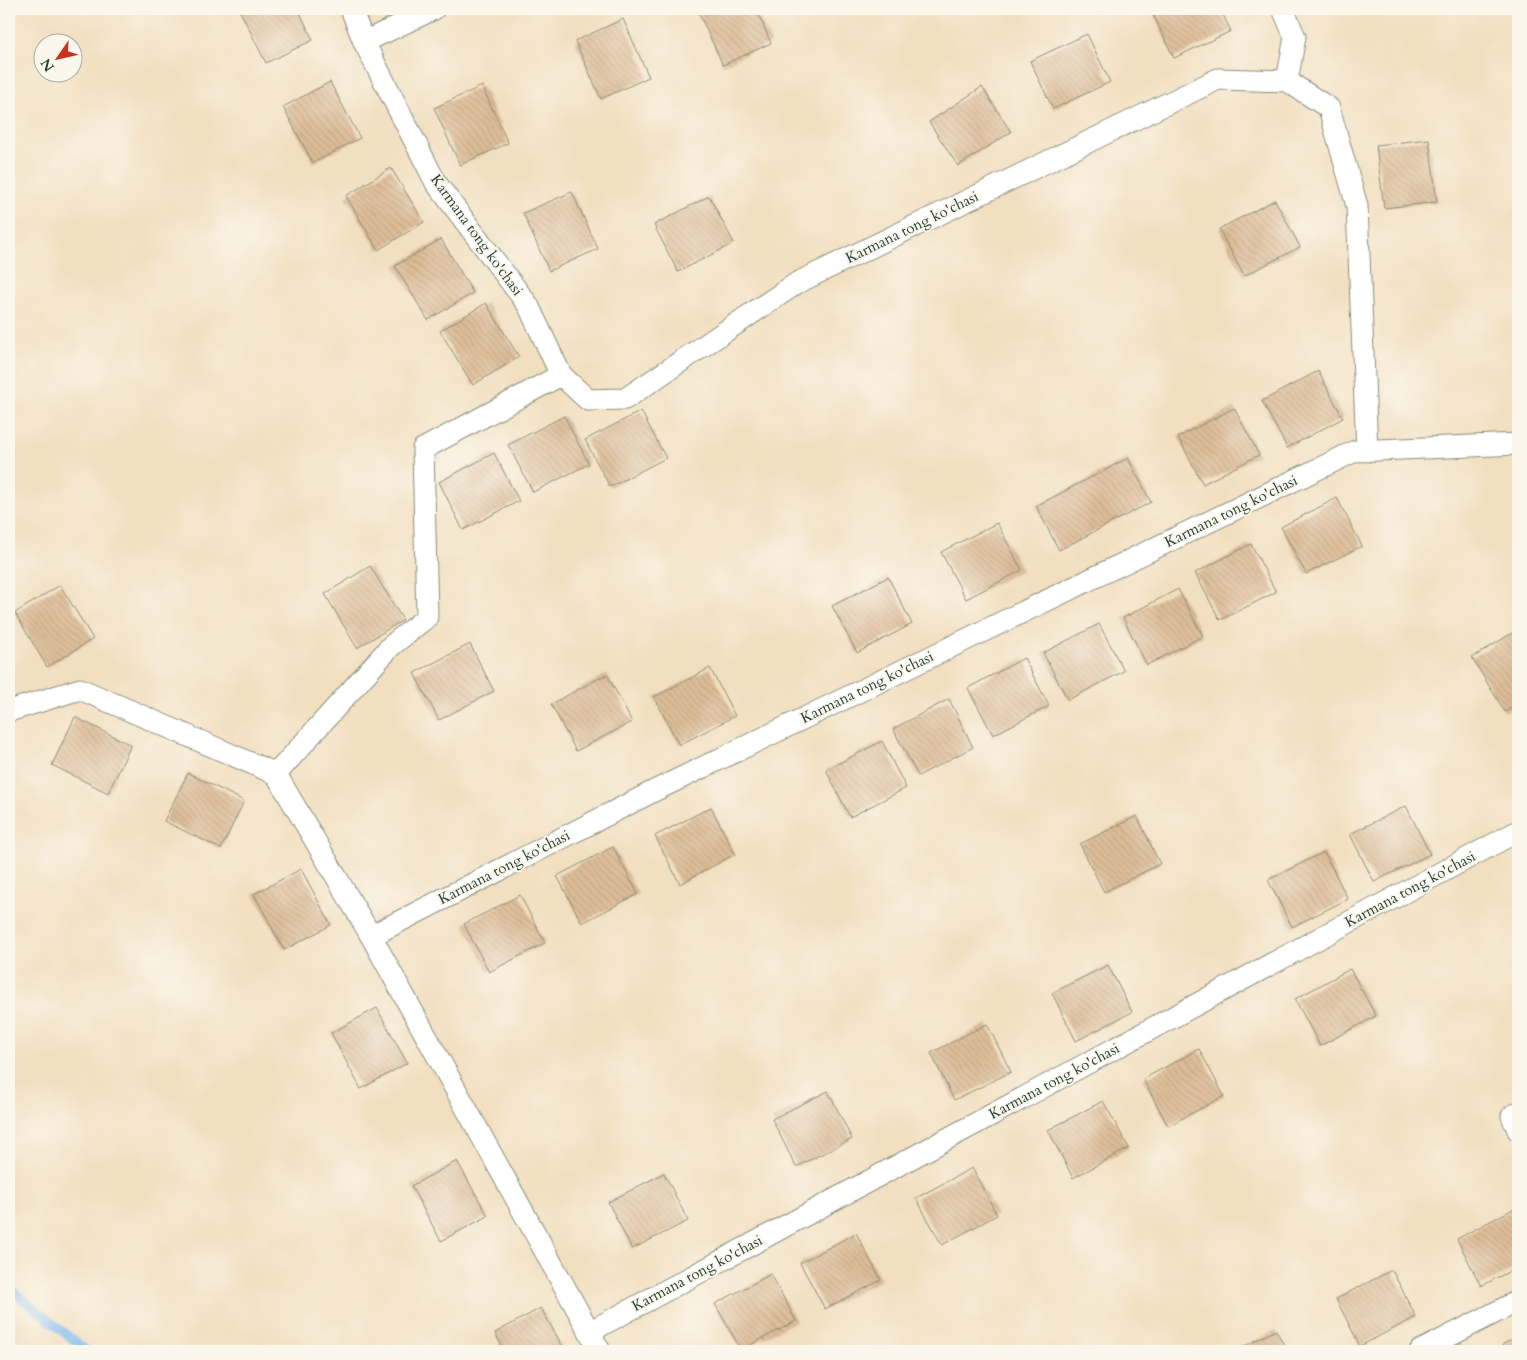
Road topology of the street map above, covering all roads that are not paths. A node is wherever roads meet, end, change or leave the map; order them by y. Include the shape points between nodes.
1 (351, 9) edge
2 (434, 9) edge
3 (1283, 9) edge
4 (364, 42) junction
5 (1287, 81) junction
6 (561, 375) junction
7 (1518, 444) edge
8 (1367, 450) junction
9 (9, 711) edge
10 (276, 774) junction
11 (1518, 831) edge
12 (371, 936) junction
13 (1518, 1113) edge
14 (1518, 1130) edge
15 (1518, 1301) edge
16 (589, 1332) junction
17 (600, 1351) edge
18 (1420, 1351) edge

1 - 4 street, Karmana tong ko'chasi
2 - 4 street
3 - 5 street via 1295,37
4 - 6 street, Karmana tong ko'chasi via 436,183 528,305
5 - 6 street, Karmana tong ko'chasi via 1218,79 796,283 625,399 588,400
5 - 8 street via 1329,108 1357,206
6 - 10 street via 423,449 427,617 391,646
7 - 8 street, Karmana tong ko'chasi
8 - 12 street, Karmana tong ko'chasi via 1355,451 654,791
9 - 10 street via 80,689
10 - 12 street
11 - 16 street, Karmana tong ko'chasi
12 - 16 street
13 - 14 street via 1512,1116
15 - 18 street
16 - 17 street

